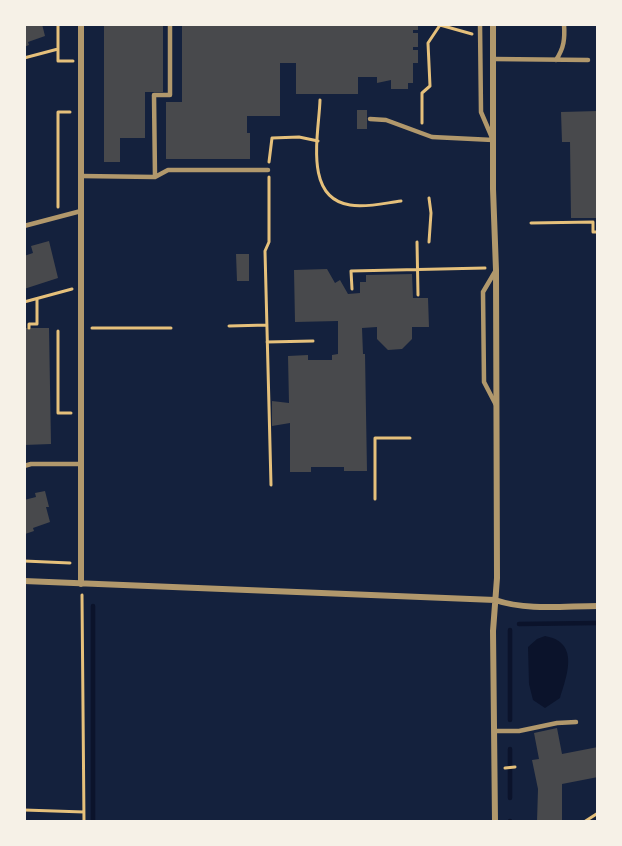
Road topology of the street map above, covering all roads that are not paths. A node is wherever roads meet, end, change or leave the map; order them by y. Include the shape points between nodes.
1 (81, 24) edge
2 (170, 24) edge
3 (480, 24) edge
4 (493, 24) edge
5 (564, 24) edge
6 (494, 59) junction
7 (556, 60) junction
8 (588, 60) dead end
9 (370, 119) dead end
10 (493, 140) junction
11 (268, 170) road end
12 (81, 176) junction
13 (154, 177) junction
14 (81, 211) junction
15 (24, 226) edge
16 (496, 269) junction
17 (496, 405) junction
18 (81, 464) junction
19 (24, 466) edge
20 (24, 581) edge
21 (81, 584) junction
22 (495, 600) junction
23 (598, 606) edge
24 (576, 722) dead end
25 (494, 731) junction
26 (495, 822) edge

1 - 12 street
2 - 13 lane via 170,95 154,95
3 - 10 lane via 481,112
4 - 6 street
5 - 7 lane via 565,42
6 - 7 lane
6 - 10 street
7 - 8 lane
9 - 10 lane via 386,120 432,137
10 - 16 street
11 - 13 lane via 168,170
12 - 13 lane
12 - 14 street
14 - 15 lane
14 - 18 street
16 - 17 street
16 - 17 lane via 483,292 484,382
17 - 22 street
18 - 19 lane
18 - 21 street
20 - 21 street
21 - 22 street
22 - 23 street via 528,607
22 - 25 street
24 - 25 lane
25 - 26 street

